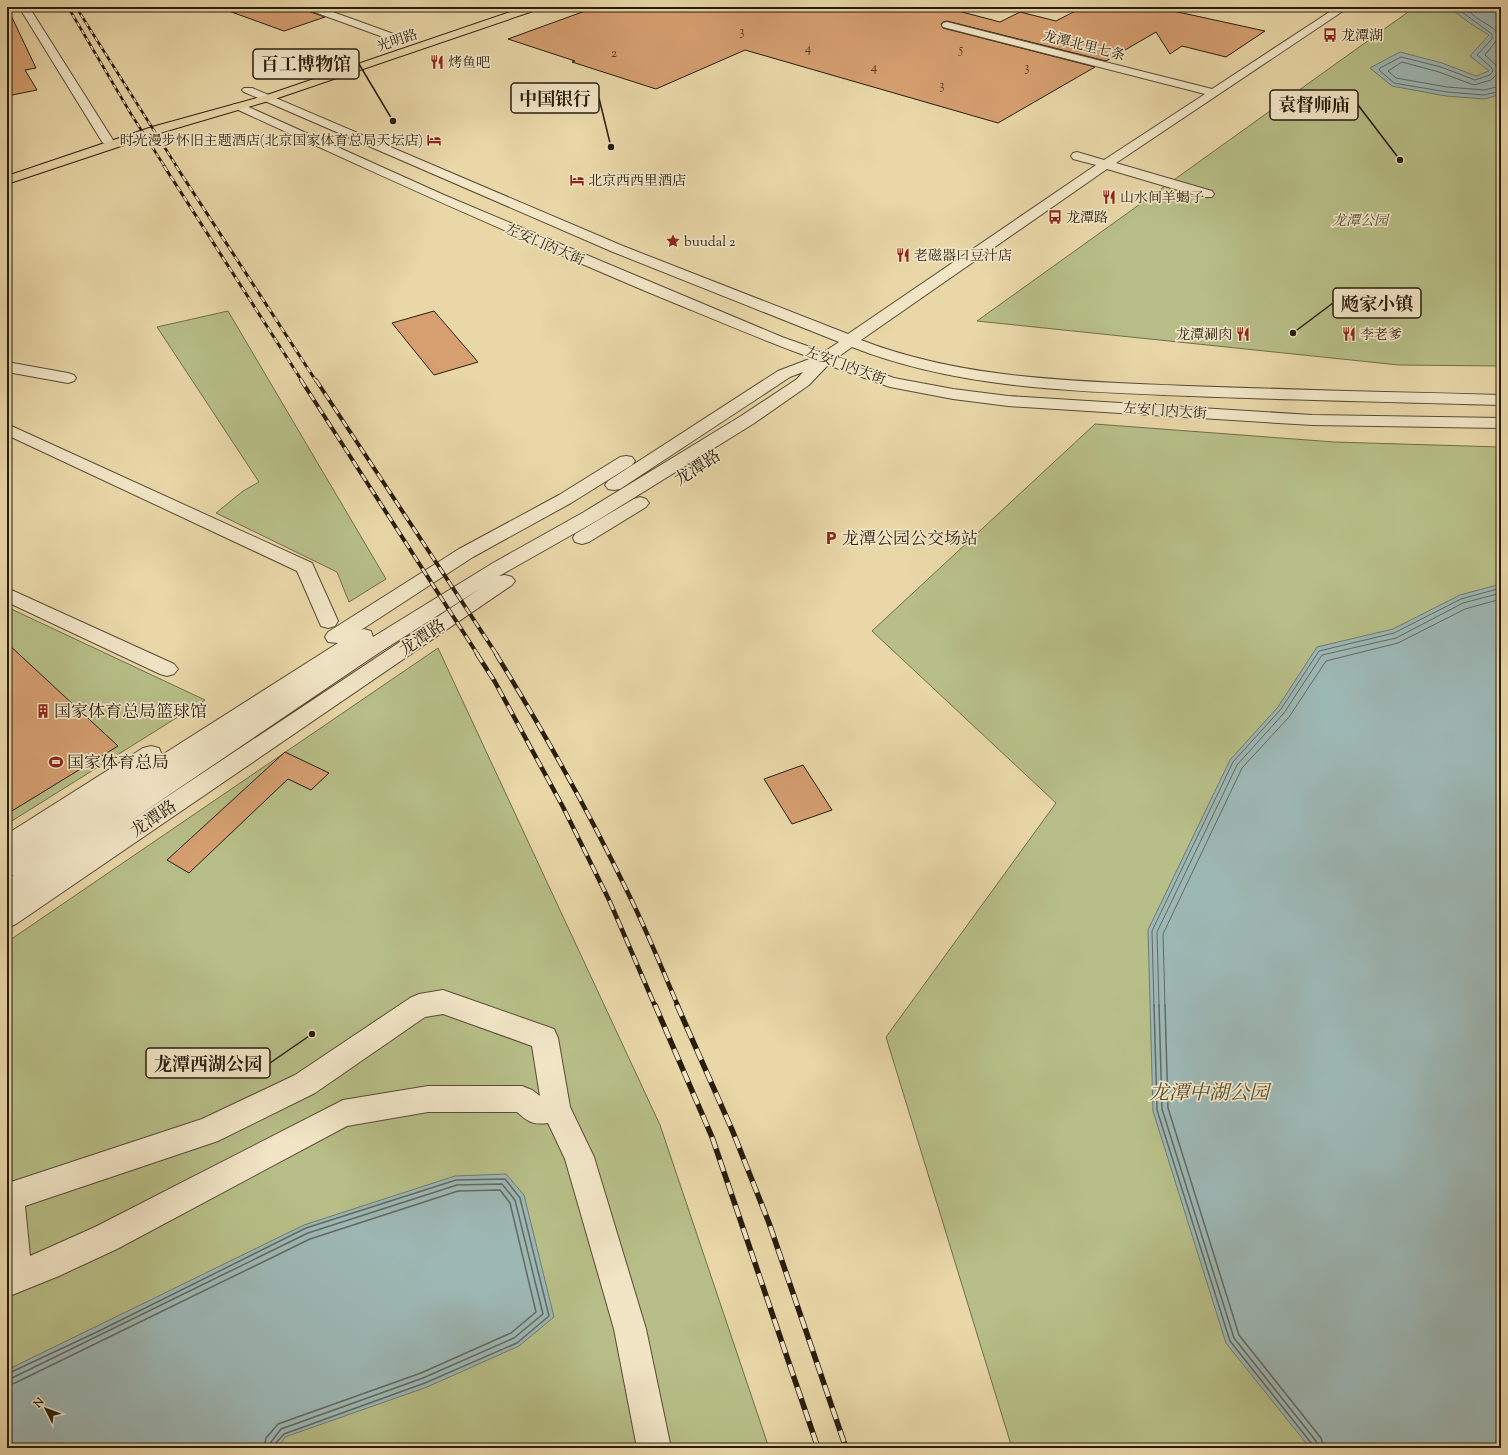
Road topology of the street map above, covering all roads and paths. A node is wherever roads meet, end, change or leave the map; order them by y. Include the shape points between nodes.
1 (24, 7) edge
2 (310, 7) edge
3 (534, 7) edge
4 (1344, 7) edge
5 (947, 25) dead end
6 (402, 38) joint
7 (383, 44) dead end
8 (248, 90) joint
9 (266, 91) junction
10 (1215, 92) junction
11 (238, 106) junction
12 (107, 140) junction
13 (1077, 156) dead end
14 (1106, 164) junction
15 (7, 173) edge
16 (7, 180) edge
17 (1207, 194) dead end
18 (850, 341) junction
19 (825, 358) junction
20 (7, 368) edge
21 (68, 378) dead end
22 (1501, 400) edge
23 (1501, 423) edge
24 (7, 429) edge
25 (7, 594) edge
26 (328, 621) dead end
27 (167, 668) dead end
28 (7, 846) edge
29 (7, 867) edge
30 (7, 892) edge
31 (7, 917) edge
32 (556, 1109) junction
33 (8, 1196) edge
34 (12, 1279) edge
35 (654, 1448) edge

1 - 12 street
2 - 6 street
3 - 9 main road, 光明路
4 - 10 street, 龙潭路
5 - 10 street, 龙潭北里七条
6 - 7 main road, 光明路
8 - 9 street, 左安门内大街
8 - 12 main road via 173,119
9 - 11 main road, 光明路
9 - 18 street, 左安门内大街 via 618,249
10 - 14 street, 龙潭路
11 - 16 main road, 光明路 via 156,130
11 - 19 street, 左安门内大街 via 591,264
12 - 15 main road
13 - 14 street
14 - 17 street
14 - 18 street, 龙潭路
18 - 19 street, 龙潭路
18 - 22 street, 左安门内大街 via 916,363 968,374 1023,381 1147,389
19 - 23 street, 左安门内大街 via 890,382 1008,401 1312,420
19 - 28 street, 龙潭路 via 773,370 565,499 466,553
19 - 29 street, 龙潭路 via 784,374 580,507 491,556 391,618
19 - 30 street, 龙潭路 via 803,382 747,420 591,516 500,567 370,649
19 - 31 street, 龙潭路 via 819,389 610,523 514,576
20 - 21 street
24 - 26 street via 305,567
25 - 27 street
32 - 33 street via 544,1038 443,1002 419,1006 305,1084 208,1131
32 - 34 street via 537,1111 522,1099 428,1099 343,1113 106,1238
32 - 35 street via 579,1157 630,1329
33 - 34 street

